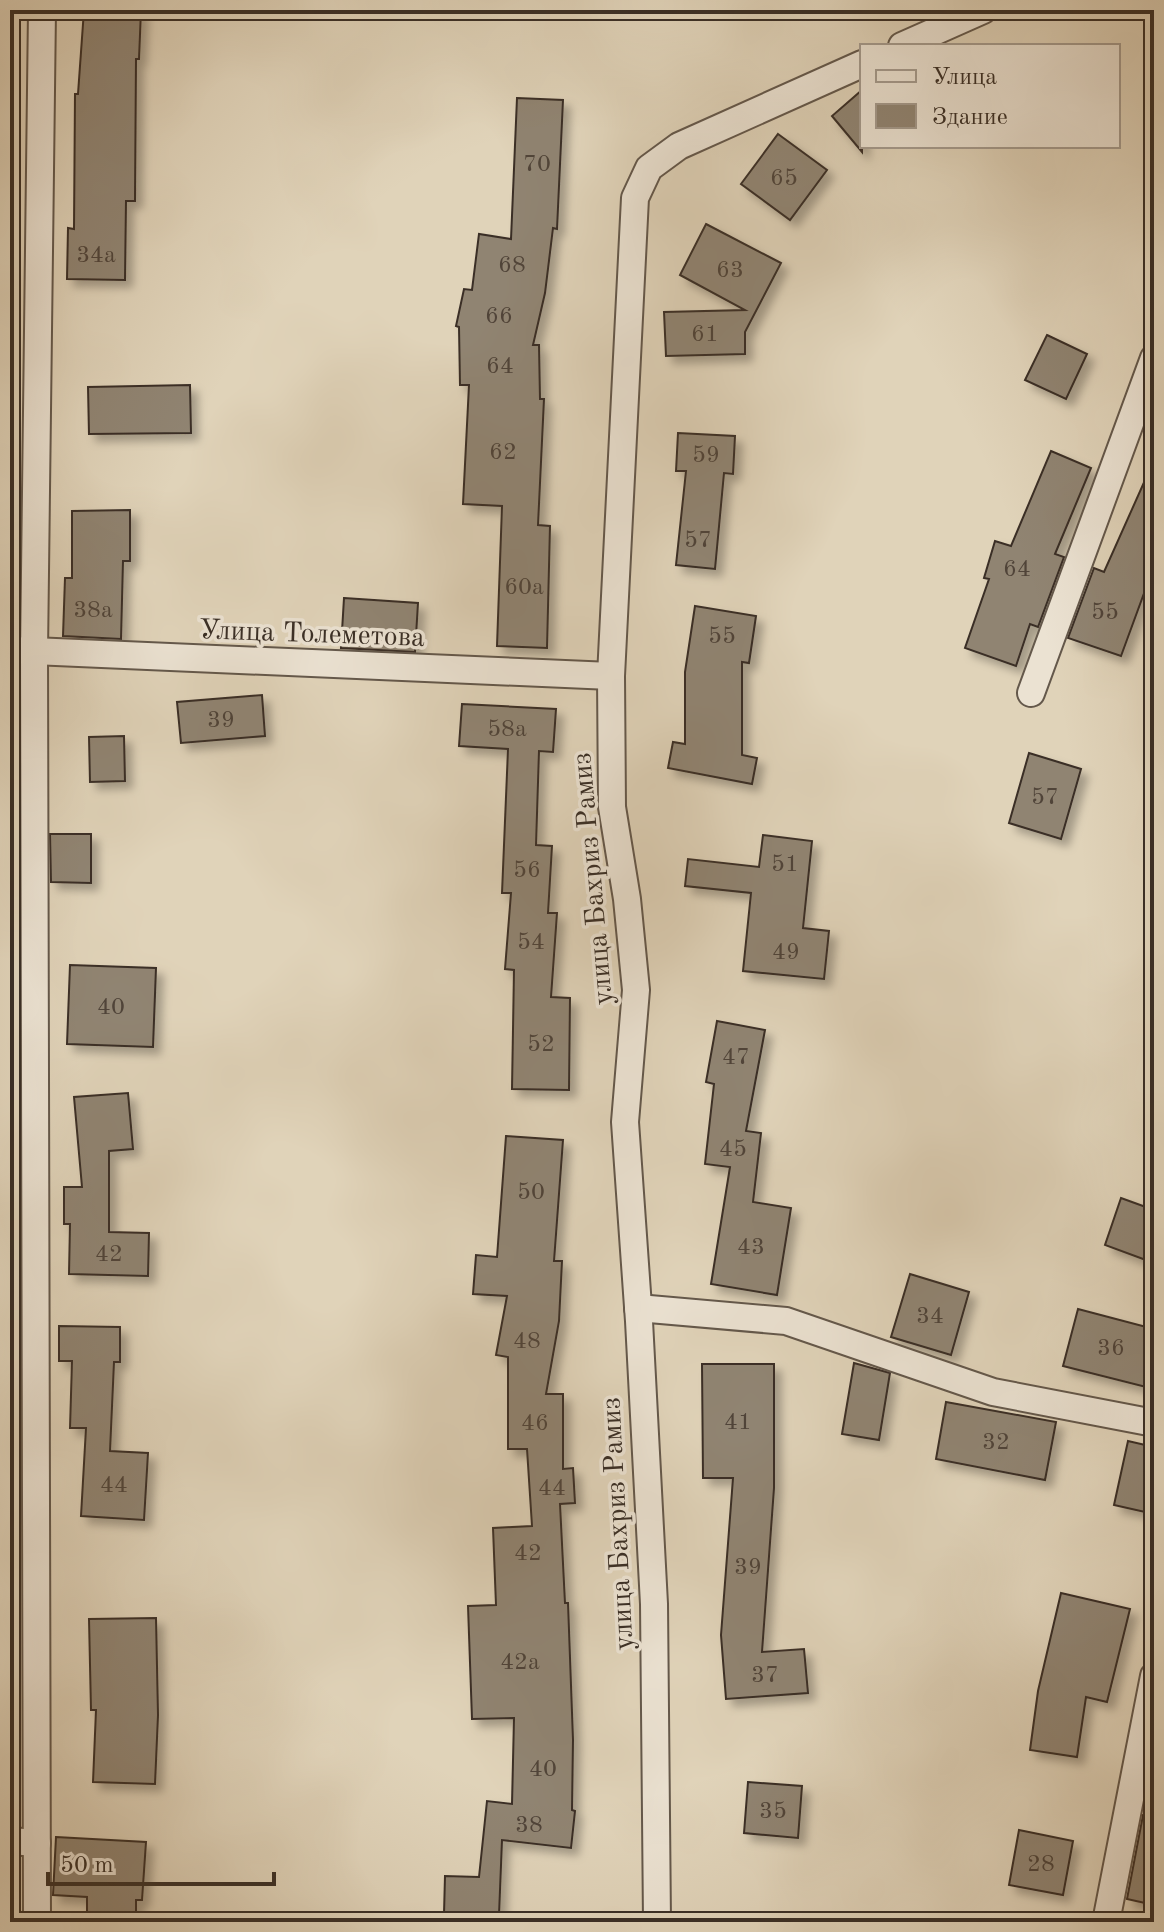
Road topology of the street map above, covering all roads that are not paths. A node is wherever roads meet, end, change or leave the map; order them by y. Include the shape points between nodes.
1 (42, 10) edge
2 (983, 10) edge
3 (906, 44) edge
4 (860, 65) edge
5 (1154, 358) edge
6 (22, 651) edge
7 (611, 676) junction
8 (1031, 693) dead end
9 (638, 1308) junction
10 (1154, 1423) edge
11 (1154, 1676) edge
12 (10, 1841) edge
13 (37, 1843) junction
14 (37, 1922) edge
15 (657, 1922) edge
16 (1106, 1922) edge

1 - 6 street
2 - 3 street
4 - 7 street, улица Бахриз Рамиз via 679,146 649,168 635,198
5 - 8 street
6 - 7 street, Улица Толеметова
6 - 13 street
7 - 9 street, улица Бахриз Рамиз via 612,807 636,990 625,1122
9 - 10 street via 786,1321 993,1392
9 - 15 street, улица Бахриз Рамиз via 654,1604
11 - 16 street
12 - 13 street
13 - 14 street

